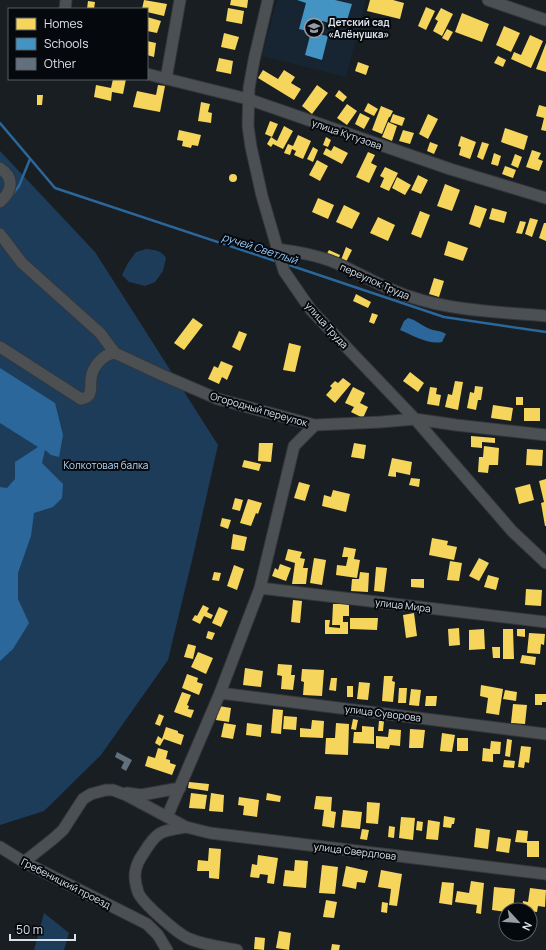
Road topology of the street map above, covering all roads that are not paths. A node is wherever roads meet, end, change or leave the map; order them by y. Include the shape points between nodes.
1 (180, 0) edge
2 (268, 0) edge
3 (488, 0) edge
4 (546, 20) edge
5 (148, 74) edge
6 (166, 78) junction
7 (248, 99) junction
8 (0, 168) edge
9 (546, 198) edge
10 (0, 202) edge
11 (0, 234) edge
12 (280, 259) junction
13 (546, 316) edge
14 (0, 347) edge
15 (115, 353) junction
16 (416, 419) junction
17 (315, 425) junction
18 (546, 435) edge
19 (546, 563) edge
20 (260, 588) junction
21 (546, 622) edge
22 (220, 693) junction
23 (546, 734) edge
24 (180, 788) junction
25 (120, 793) junction
26 (167, 817) junction
27 (186, 827) junction
28 (0, 847) edge
29 (24, 862) junction
30 (546, 874) edge
31 (167, 950) edge
32 (238, 950) edge

1 - 6 street
2 - 7 street, улица Труда
3 - 4 street
5 - 6 street, улица Кутузова
6 - 7 street, улица Кутузова
7 - 9 street, улица Кутузова via 450,169
7 - 12 street, улица Труда via 251,147
8 - 10 street via 10,178 6,197
11 - 15 street via 22,263 100,333
12 - 13 street, переулок Труда via 311,254 407,296 435,304
12 - 16 street, улица Труда via 311,310
14 - 15 street via 81,399 89,395 93,372 100,361 104,356
15 - 17 street, Огородный переулок via 218,399
16 - 17 street, Огородный переулок
16 - 18 street, Огородный переулок via 456,426
16 - 19 street, улица Труда via 512,531
17 - 20 street via 294,446
20 - 21 street, улица Мира
20 - 22 street
22 - 23 street, улица Суворова
22 - 24 street
24 - 25 street via 141,795
24 - 26 street
25 - 26 street, улица Свердлова
25 - 29 street via 106,790 91,794 83,800 63,830
26 - 27 street, улица Свердлова
27 - 30 street, улица Свердлова via 210,833
27 - 32 street via 164,830 153,839 135,869 138,893 170,926 189,939
28 - 29 street, Гребеницкий проезд
29 - 31 street, Гребеницкий проезд via 147,924 158,935

